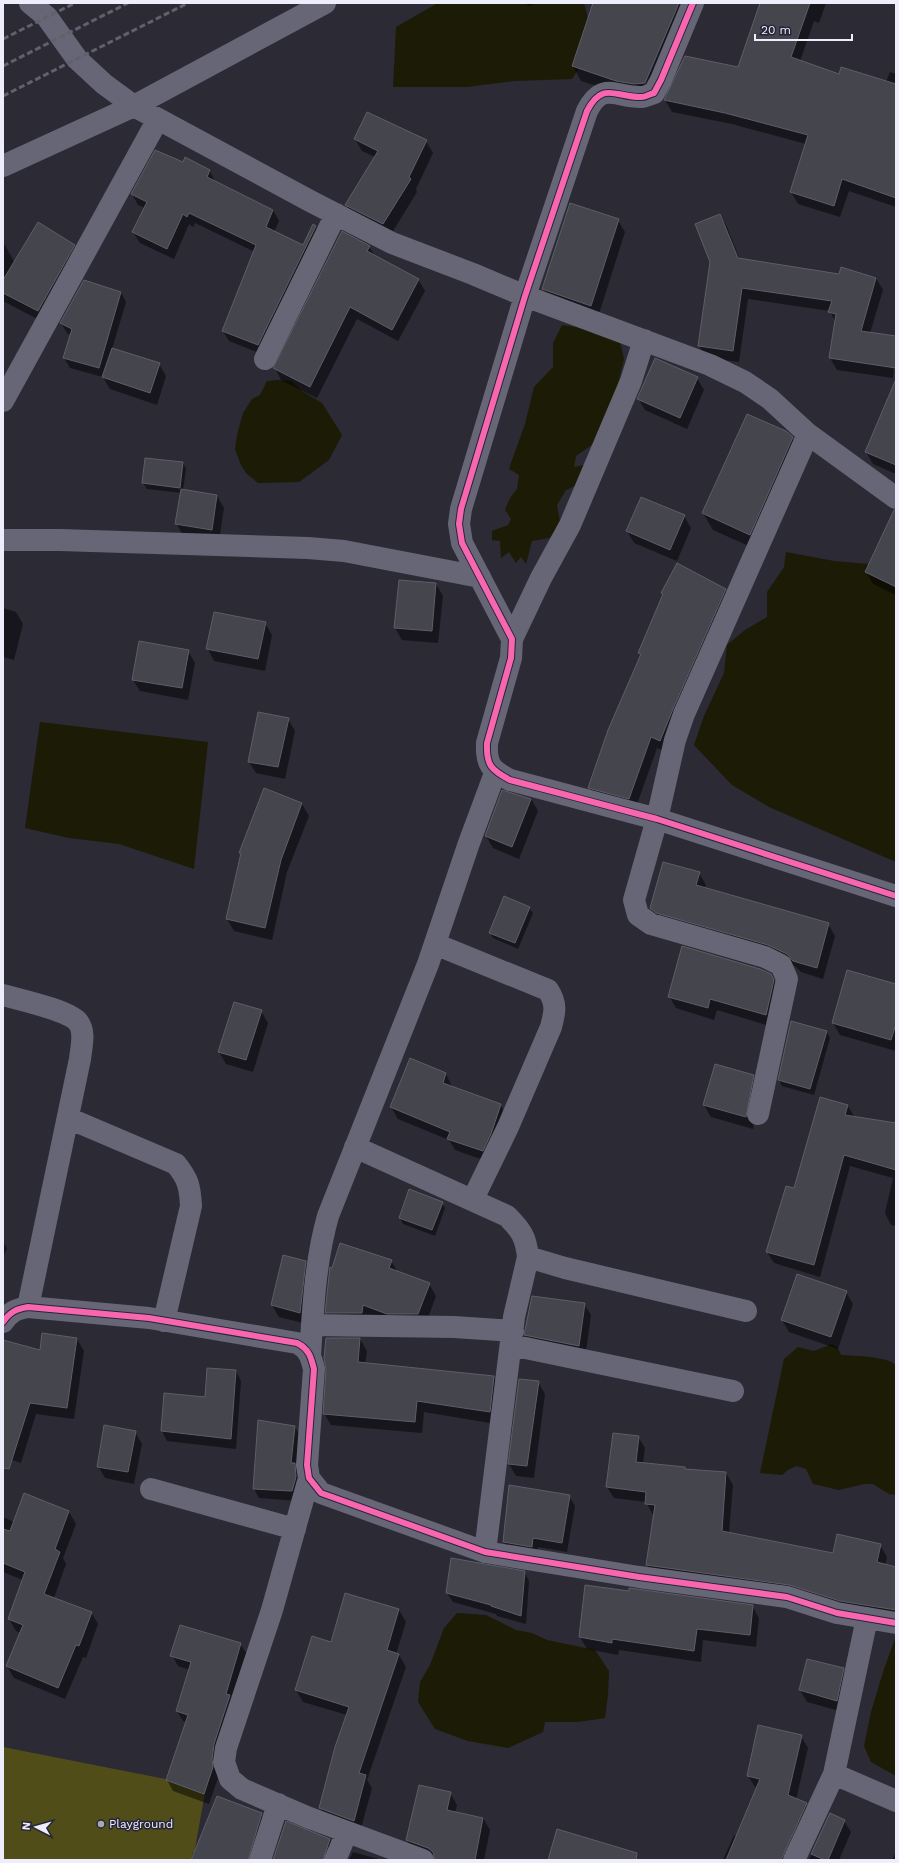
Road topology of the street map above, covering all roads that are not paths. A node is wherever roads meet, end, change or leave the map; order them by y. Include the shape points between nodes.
1 (30, 3) edge
2 (325, 3) edge
3 (693, 3) edge
4 (134, 106) junction
5 (158, 119) junction
6 (3, 166) edge
7 (336, 214) junction
8 (525, 296) junction
9 (644, 340) junction
10 (265, 359) dead end
11 (3, 401) edge
12 (808, 434) junction
13 (896, 498) edge
14 (3, 540) edge
15 (480, 577) junction
16 (512, 639) junction
17 (495, 773) junction
18 (657, 819) junction
19 (896, 896) edge
20 (435, 944) junction
21 (3, 995) edge
22 (758, 1114) dead end
23 (68, 1118) junction
24 (355, 1148) junction
25 (473, 1199) junction
26 (528, 1257) junction
27 (28, 1307) junction
28 (746, 1312) dead end
29 (164, 1321) junction
30 (3, 1322) edge
31 (312, 1325) junction
32 (512, 1338) junction
33 (310, 1356) junction
34 (733, 1391) dead end
35 (309, 1478) junction
36 (151, 1489) dead end
37 (295, 1529) junction
38 (485, 1552) junction
39 (867, 1618) junction
40 (896, 1623) edge
41 (834, 1774) junction
42 (896, 1801) edge
43 (278, 1804) junction
44 (347, 1832) junction
45 (260, 1860) edge
46 (335, 1860) edge
47 (423, 1860) edge
48 (794, 1860) edge

1 - 4 street via 47,17 77,58 104,84
2 - 4 street
3 - 8 street via 654,93 642,97 607,92 593,98
4 - 5 street
4 - 6 street
5 - 7 street
5 - 11 street
7 - 8 street via 392,243
7 - 10 street
8 - 9 street
8 - 15 street via 461,510 459,524 462,543
9 - 12 street via 710,365 745,382 770,400
9 - 16 street via 631,381 570,526 541,578
12 - 13 street
12 - 18 street via 684,714 675,740
14 - 15 street via 308,548 352,553
15 - 16 street
16 - 17 street via 511,658 487,743 489,763
17 - 18 street via 510,780
17 - 20 street
18 - 19 street
18 - 22 street via 634,900 638,915 651,924 765,957 781,965 788,978
20 - 24 street
20 - 25 street via 548,990 554,999 551,1027 508,1127
21 - 23 street via 63,1012 78,1022 83,1036
23 - 27 street
23 - 29 street via 176,1164 186,1176 191,1206
24 - 25 street
24 - 31 street via 323,1233
25 - 26 street via 507,1216 516,1225 527,1241
26 - 28 street
26 - 32 street via 514,1317
27 - 29 street
27 - 30 street via 18,1308
29 - 33 street via 298,1343 306,1348
31 - 32 street via 454,1328
31 - 33 street
32 - 34 street
32 - 38 street
33 - 35 street via 314,1369 307,1465
35 - 37 street
35 - 38 street via 321,1493 332,1498
36 - 37 street
37 - 43 street via 272,1610 226,1748 224,1762 230,1779 242,1789
38 - 39 street via 639,1577 787,1597 837,1613
39 - 40 street
39 - 41 street
41 - 42 street
41 - 48 street
43 - 44 street via 307,1818
43 - 45 street
44 - 46 street
44 - 47 street

